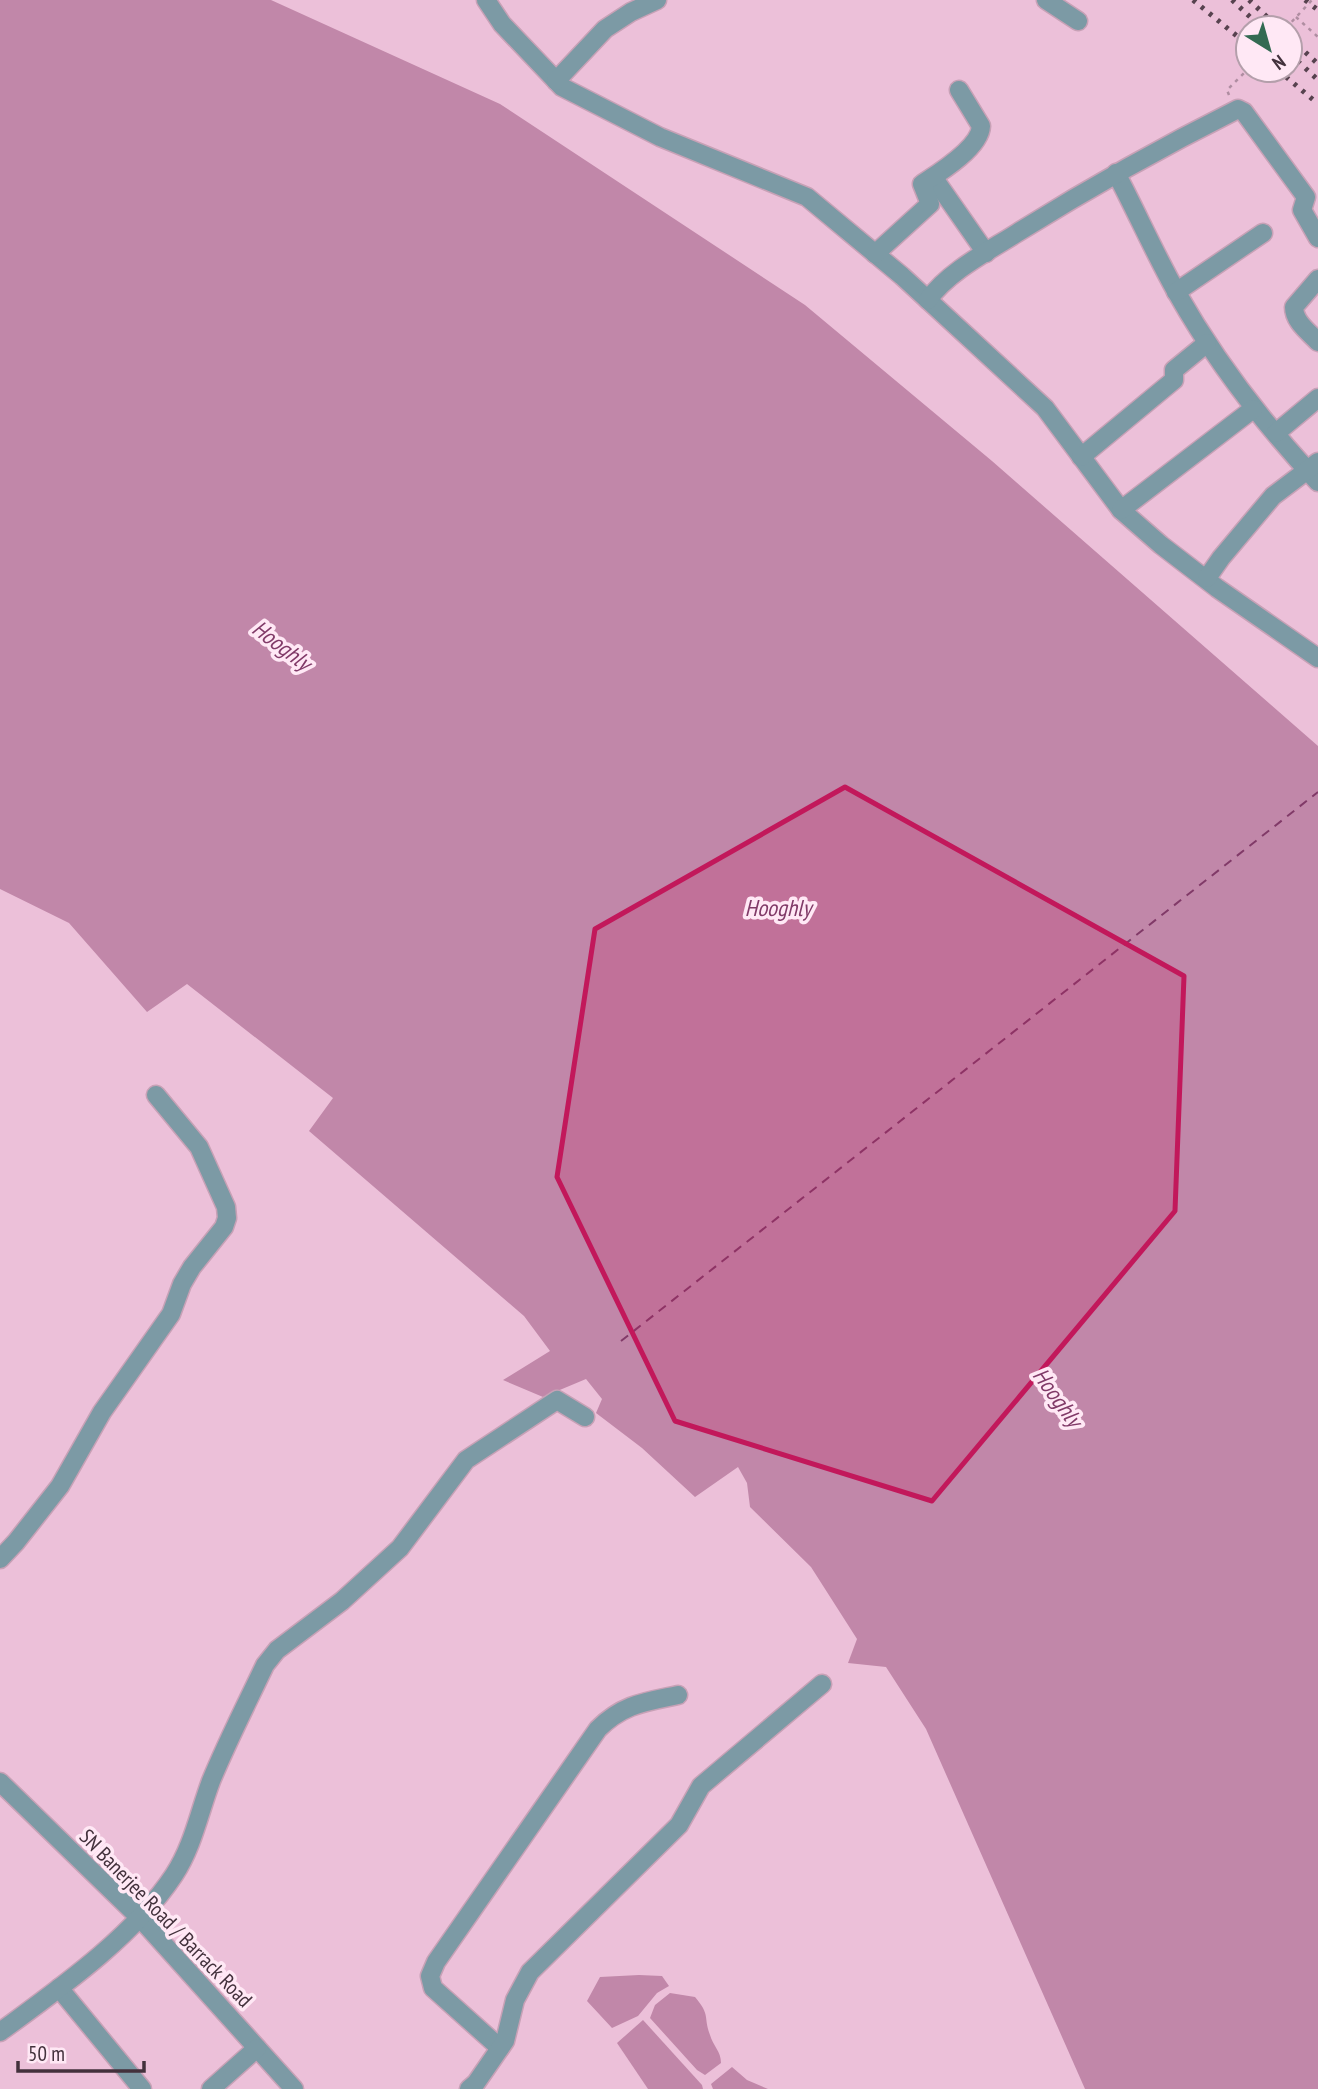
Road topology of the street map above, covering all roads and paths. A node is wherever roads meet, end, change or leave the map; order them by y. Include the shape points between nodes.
1 (486, 0) edge
2 (1046, 0) edge
3 (1312, 0) edge
4 (647, 2) edge
5 (1299, 14) edge
6 (1078, 22) dead end
7 (1304, 24) edge
8 (1318, 37) edge
9 (556, 81) junction
10 (1234, 83) edge
11 (959, 90) dead end
12 (1238, 109) junction
13 (1116, 173) junction
14 (933, 177) junction
15 (1263, 233) dead end
16 (1318, 238) edge
17 (986, 253) junction
18 (875, 254) junction
19 (1318, 279) edge
20 (1176, 292) junction
21 (928, 300) junction
22 (1318, 341) edge
23 (1207, 343) junction
24 (1318, 398) edge
25 (1253, 409) junction
26 (1276, 433) junction
27 (1081, 457) junction
28 (1314, 471) edge
29 (1121, 510) junction
30 (1207, 578) junction
31 (1318, 658) edge
32 (156, 1095) dead end
33 (585, 1416) dead end
34 (0, 1559) edge
35 (822, 1684) dead end
36 (678, 1695) dead end
37 (0, 1782) edge
38 (141, 1919) junction
39 (59, 1988) junction
40 (0, 2032) edge
41 (257, 2048) junction
42 (500, 2048) junction
43 (142, 2089) edge
44 (211, 2089) edge
45 (294, 2089) edge
46 (469, 2089) edge

1 - 9 street via 502,24
2 - 6 street
3 - 5 path, bridge
4 - 9 street via 606,29
7 - 8 path
9 - 18 street via 660,137 807,197
10 - 12 path via 1227,90
11 - 14 street via 981,129 958,160
12 - 13 street
12 - 16 street via 1306,197 1302,210
13 - 17 street
13 - 20 street
14 - 17 street
14 - 18 street via 921,185 930,204
15 - 20 street
17 - 21 street via 952,275
18 - 21 street
19 - 22 street via 1294,307 1296,318
20 - 23 street
21 - 27 street via 1045,408
23 - 25 street
23 - 27 street via 1174,370 1174,380
24 - 26 street
25 - 26 street
25 - 29 street
26 - 28 street
27 - 29 street
28 - 30 street via 1273,496
29 - 30 street
30 - 31 street
32 - 34 street via 199,1147 226,1207 224,1227 192,1267 171,1314 102,1412 60,1486
33 - 38 street via 557,1400 466,1460 400,1548 342,1601 277,1650 265,1665 211,1782 197,1829 175,1874
35 - 42 street via 701,1786 679,1825 530,1972 515,2000
36 - 42 street via 631,1705 598,1729 436,1962 430,1976 433,1988
37 - 38 street, SN Banerjee Road / Barrack Road
38 - 39 street
38 - 41 street, SN Banerjee Road / Barrack Road
39 - 40 street
39 - 43 street
41 - 44 street
41 - 45 street, SN Banerjee Road / Barrack Road
42 - 46 street

